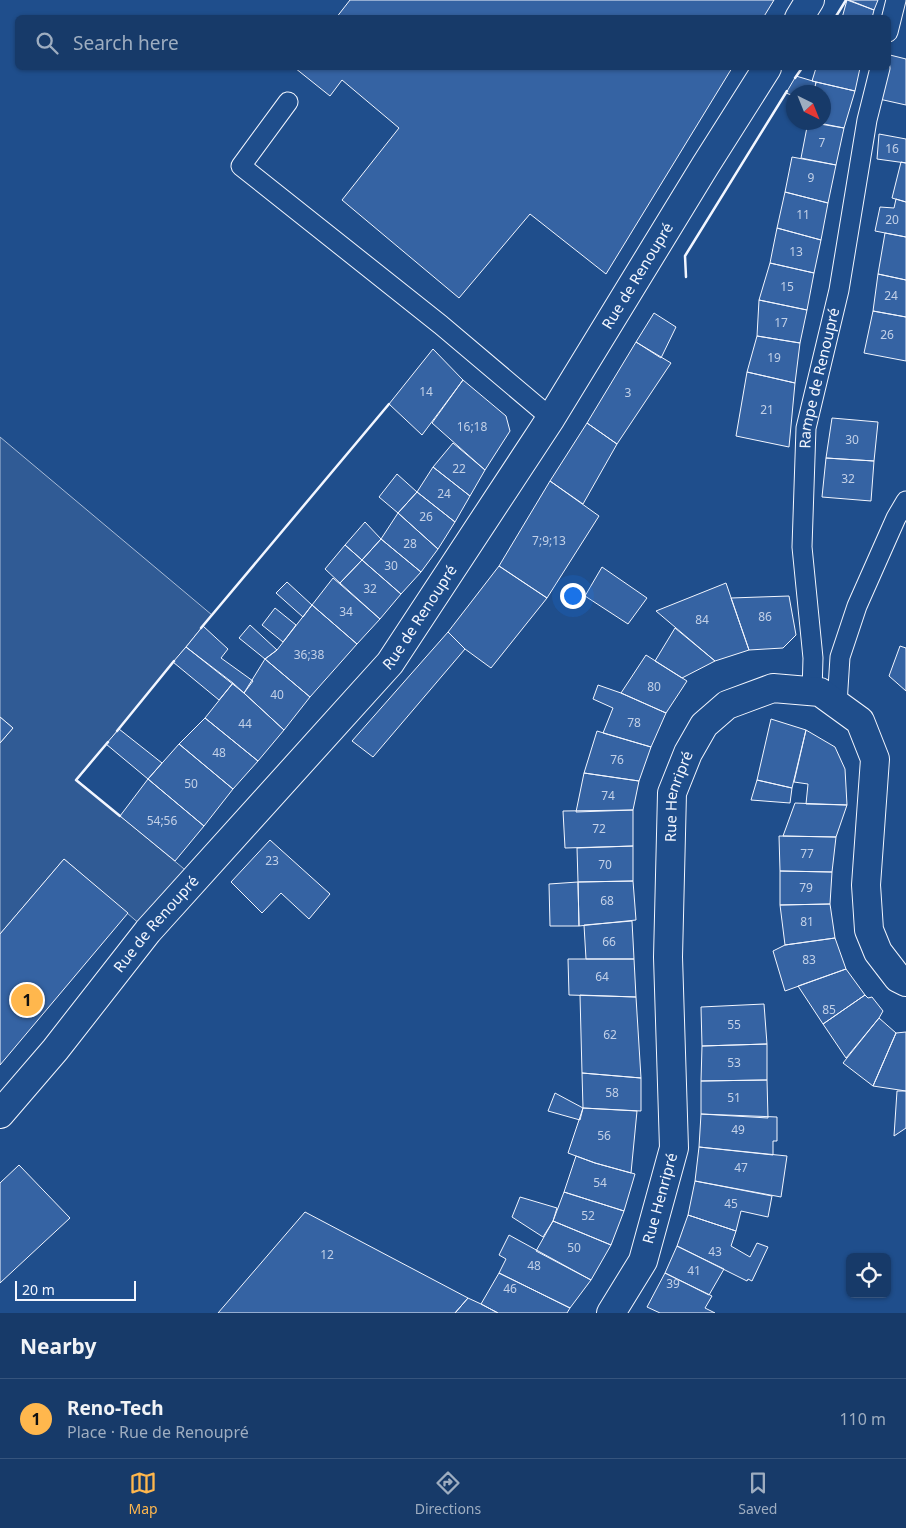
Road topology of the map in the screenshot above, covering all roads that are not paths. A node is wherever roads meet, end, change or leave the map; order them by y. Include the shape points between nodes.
1 (810, 0) edge
2 (896, 0) edge
3 (801, 15) edge
4 (891, 20) edge
5 (767, 70) edge
6 (880, 70) edge
7 (288, 102) dead end
8 (551, 418) junction
9 (906, 501) edge
10 (812, 692) junction
11 (837, 704) junction
12 (906, 982) edge
13 (0, 1114) edge
14 (611, 1313) edge

1 - 3 street
2 - 4 lane
5 - 8 street, Rue de Renoupré
6 - 10 lane, Rampe de Renoupré via 867,120 839,290 806,428 802,547 813,658
7 - 8 lane via 241,166 441,325
8 - 13 street, Rue de Renoupré via 390,663 154,924
9 - 11 lane via 857,606 840,657
10 - 11 street, Rue Henripré via 820,692
10 - 14 street, Rue Henripré via 773,688 727,705 704,725 688,753 672,793 668,957 674,1148 643,1261
11 - 12 street, Rue Henripré via 860,721 875,759 866,885 869,930 878,952 898,978

